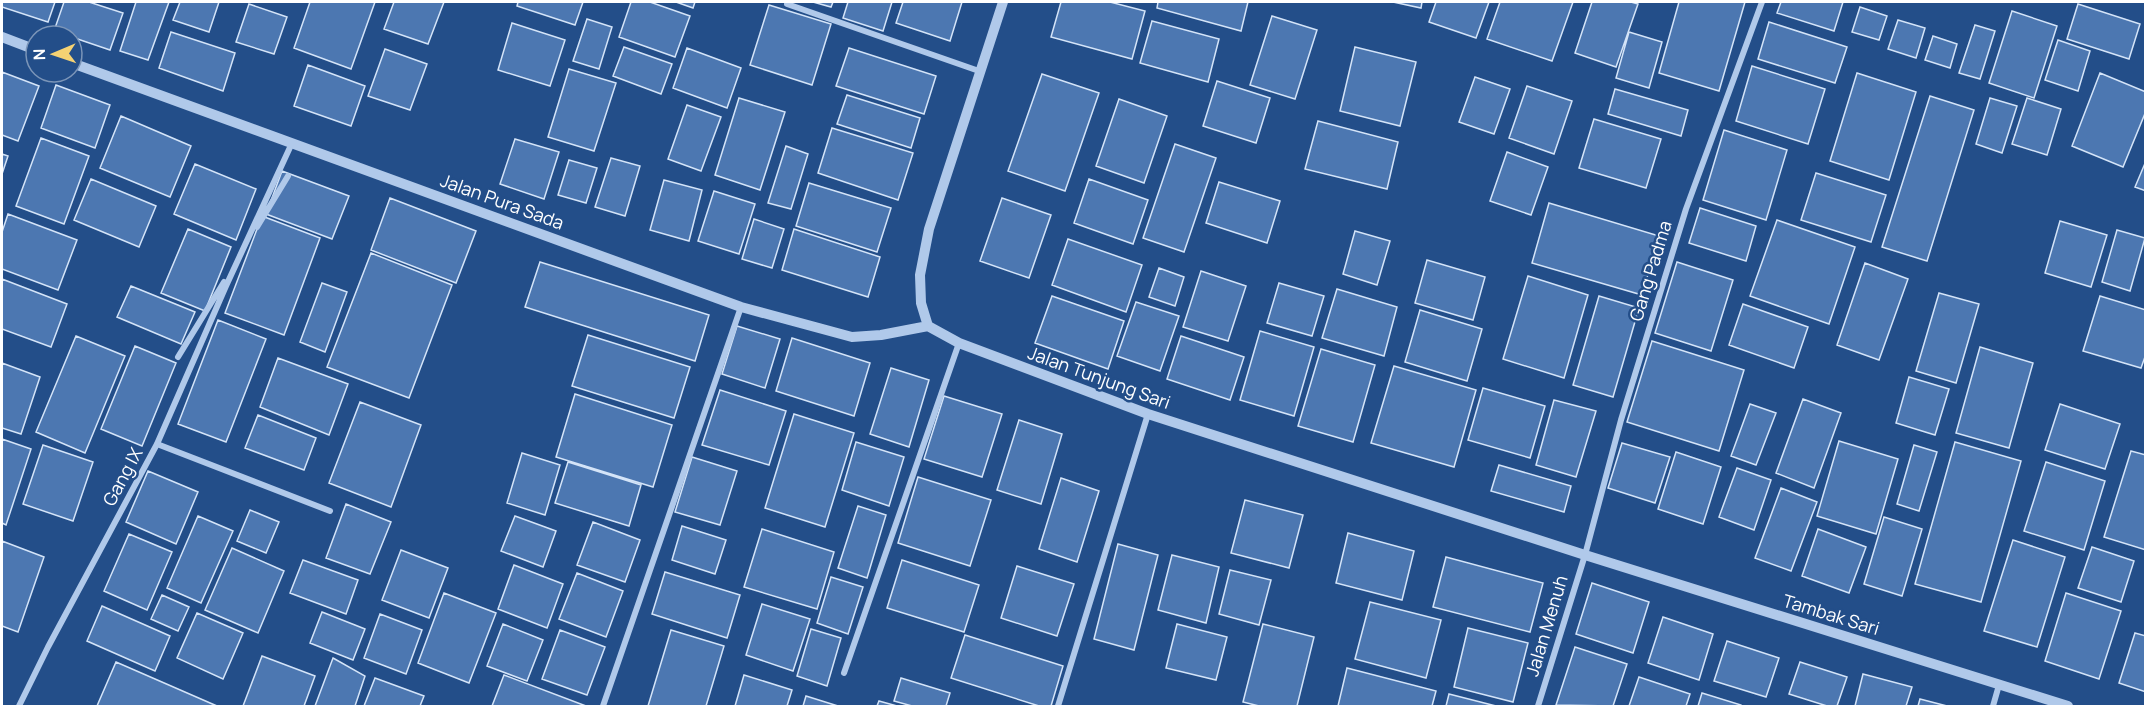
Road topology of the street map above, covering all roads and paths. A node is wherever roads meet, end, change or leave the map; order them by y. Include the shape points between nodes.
1 (1003, 2) edge
2 (1762, 2) edge
3 (787, 3) dead end
4 (2, 37) edge
5 (24, 45) edge
6 (84, 67) edge
7 (979, 71) junction
8 (292, 143) junction
9 (288, 177) dead end
10 (741, 307) junction
11 (928, 326) junction
12 (959, 343) junction
13 (178, 357) dead end
14 (1148, 414) junction
15 (157, 444) junction
16 (330, 511) dead end
17 (1585, 555) junction
18 (844, 674) dead end
19 (1999, 684) junction
20 (19, 706) edge
21 (603, 706) edge
22 (1059, 706) edge
23 (1538, 706) edge
24 (1993, 706) edge
25 (2068, 706) edge

1 - 7 street
2 - 17 street, Gang Padma via 1686,209 1621,420
3 - 7 street
4 - 5 street
6 - 8 street, Jalan Pura Sada
7 - 11 street via 929,229 920,275 921,303
8 - 10 street, Jalan Pura Sada
8 - 15 street, Gang IX
9 - 13 street
10 - 11 street, Jalan Pura Sada via 852,337
10 - 21 street
11 - 12 street, Jalan Tunjung Sari
12 - 14 street, Jalan Tunjung Sari
12 - 18 street
14 - 17 street, Jalan Tunjung Sari
14 - 22 street
15 - 16 street
15 - 20 street, Gang IX
17 - 19 street, Tambak Sari
17 - 23 street, Jalan Menuh
19 - 24 street
19 - 25 street, Tambak Sari

